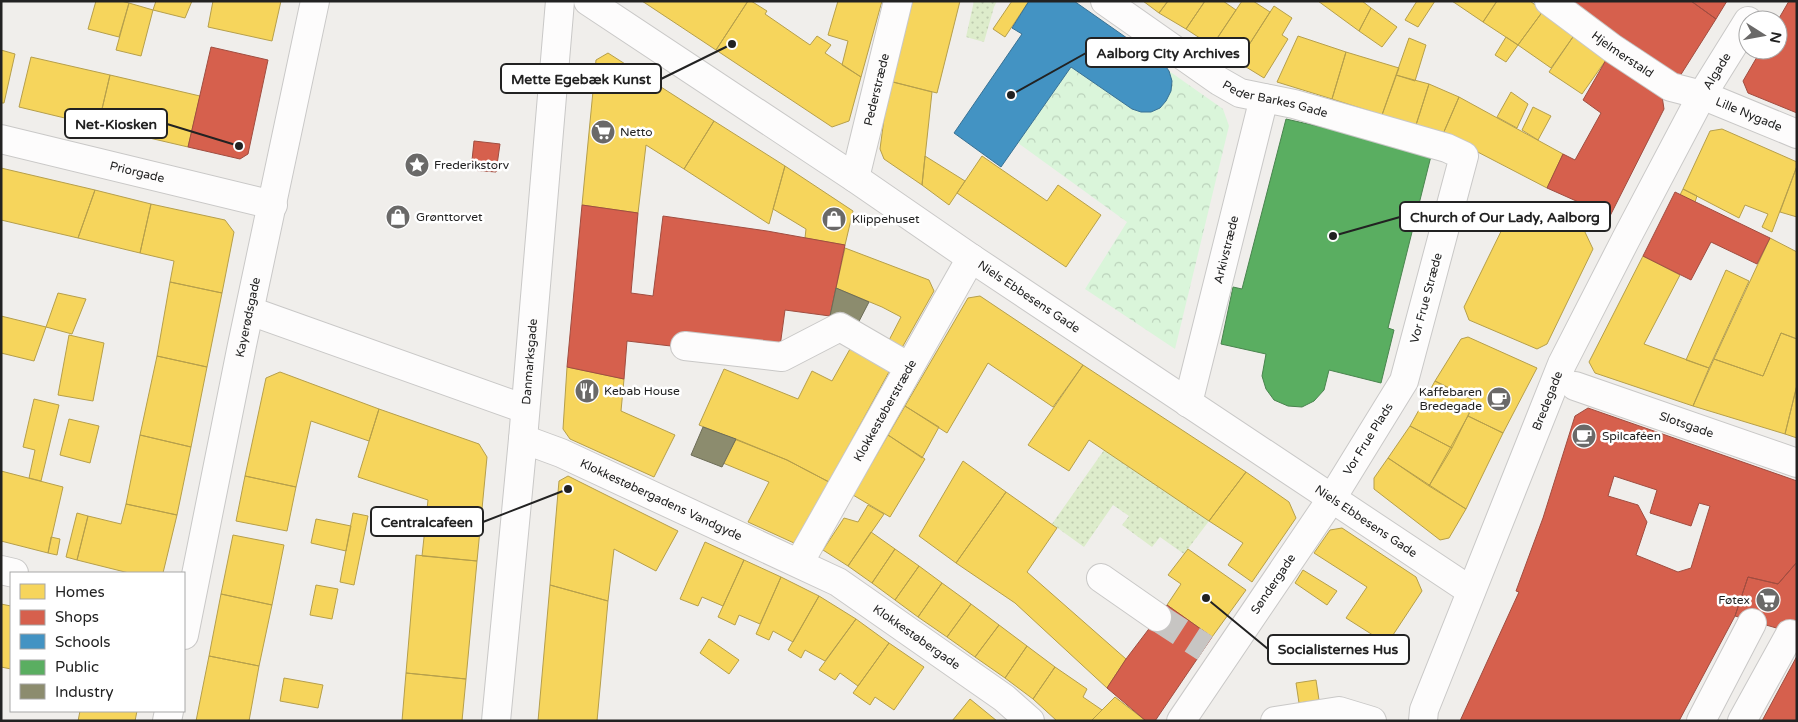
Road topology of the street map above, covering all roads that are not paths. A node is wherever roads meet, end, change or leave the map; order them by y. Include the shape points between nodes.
1 (315, 1) edge
2 (560, 1) edge
3 (588, 1) edge
4 (898, 1) edge
5 (1104, 1) edge
6 (1548, 1) edge
7 (1738, 37) edge
8 (1702, 95) junction
9 (1264, 98) junction
10 (1797, 134) edge
11 (1, 138) edge
12 (1464, 156) joint
13 (855, 178) junction
14 (273, 205) junction
15 (972, 258) junction
16 (250, 311) junction
17 (685, 346) dead end
18 (910, 367) junction
19 (1404, 381) joint
20 (1575, 386) dead end
21 (1188, 403) junction
22 (525, 409) junction
23 (523, 439) junction
24 (1797, 463) edge
25 (1332, 498) junction
26 (798, 563) junction
27 (1101, 578) dead end
28 (1471, 591) junction
29 (1158, 617) tunnel mouth
30 (185, 622) edge
31 (1752, 623) dead end
32 (1790, 634) dead end
33 (496, 721) edge
34 (1030, 721) edge
35 (1181, 721) edge
36 (1275, 721) edge
37 (1372, 721) edge
38 (1423, 721) edge
39 (1701, 721) edge
40 (1742, 721) edge

1 - 14 street, Kayerødsgade
2 - 22 street, Danmarksgade
3 - 13 street, Niels Ebbesens Gade
4 - 13 street, Pederstræde
5 - 9 street, Peder Barkes Gade via 1220,81 1240,93
6 - 8 street, Hjelmerstald via 1671,87
7 - 8 street, Algade
8 - 10 street, Lille Nygade
8 - 28 street, Bredegade via 1562,364
9 - 12 street, Peder Barkes Gade via 1447,148
9 - 21 street, Arkivstræde
11 - 14 street, Priorgade
12 - 19 street, Vor Frue Stræde
13 - 15 street, Niels Ebbesens Gade
14 - 16 street, Kayerødsgade
15 - 18 street, Klokkestøberstræde
15 - 21 street, Niels Ebbesens Gade
16 - 22 street
16 - 30 street, Kayerødsgade
17 - 18 street via 782,357 840,327
18 - 26 street, Klokkestøberstræde
19 - 25 street, Vor Frue Plads
20 - 24 street, Slotsgade
21 - 25 street, Niels Ebbesens Gade
22 - 23 street, Danmarksgade
23 - 26 street, Klokkestøbergadens Vandgyde via 561,453
23 - 33 street, Danmarksgade
25 - 28 street, Niels Ebbesens Gade
25 - 35 street, Søndergade via 1214,654
26 - 34 street, Klokkestøbergade via 838,582 1004,698
27 - 29 street
28 - 38 street, Bredegade via 1424,710
31 - 39 street
32 - 40 street
36 - 37 street via 1338,711

